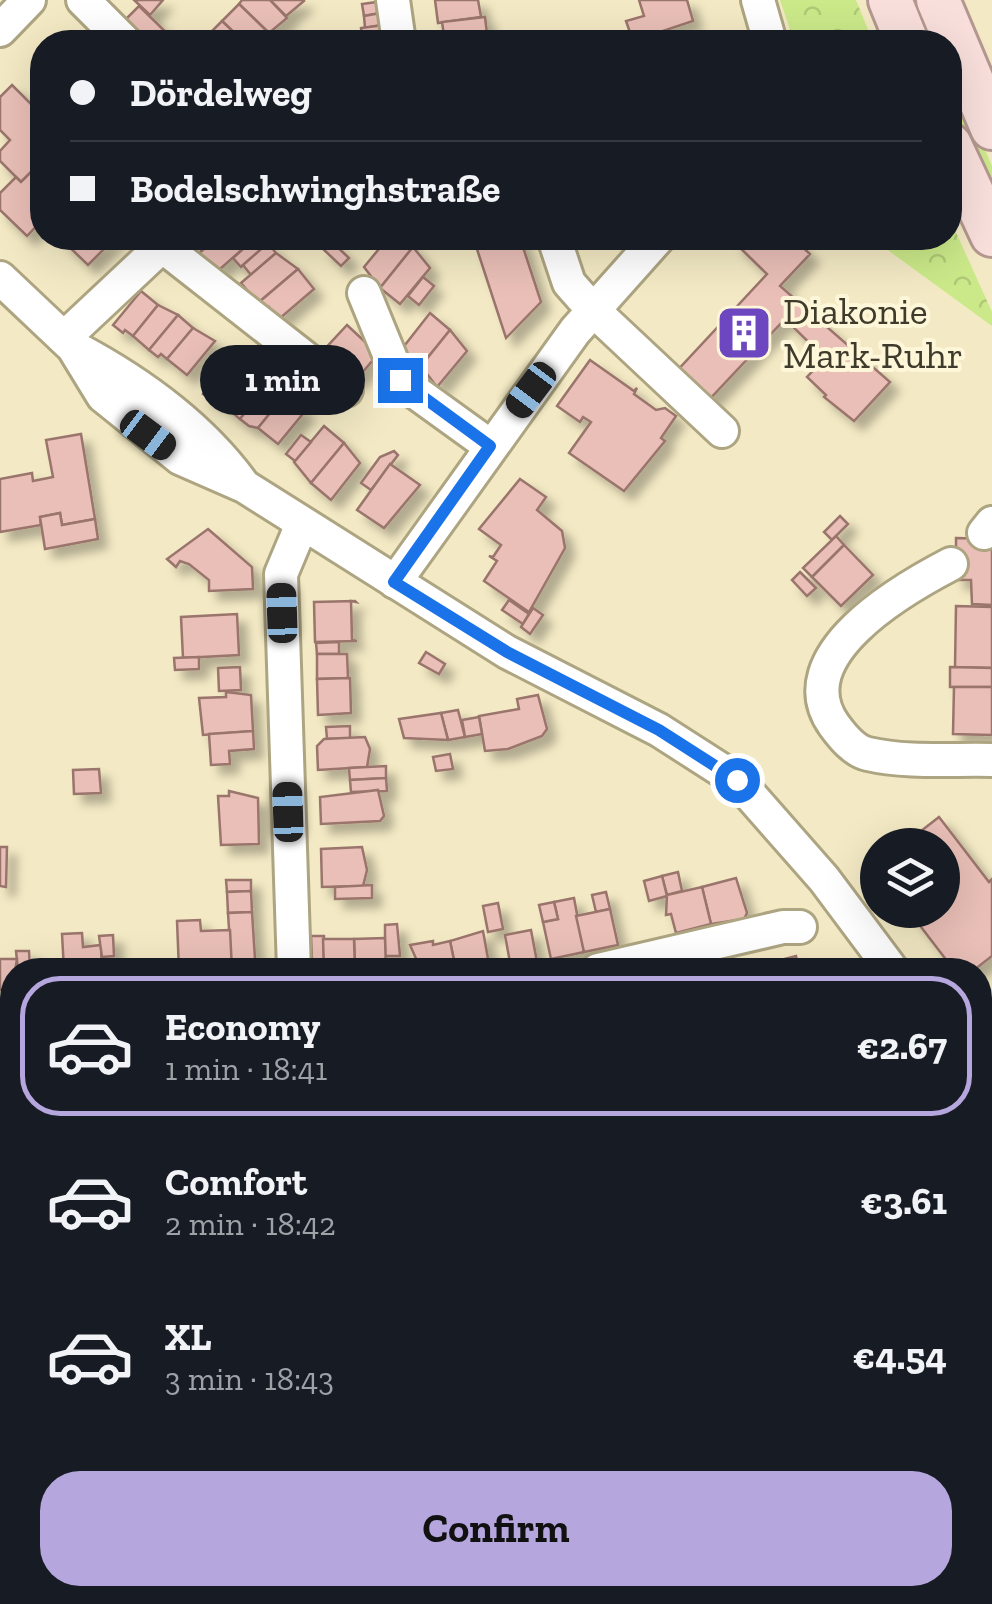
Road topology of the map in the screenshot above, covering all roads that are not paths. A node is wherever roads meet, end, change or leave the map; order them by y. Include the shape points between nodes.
1 (29, 0) edge
2 (82, 0) edge
3 (392, 0) edge
4 (758, 0) edge
5 (890, 0) edge
6 (938, 0) edge
7 (0, 30) edge
8 (113, 30) edge
9 (396, 30) edge
10 (767, 30) edge
11 (902, 30) edge
12 (951, 30) edge
13 (962, 57) edge
14 (992, 128) edge
15 (962, 171) edge
16 (992, 236) edge
17 (158, 250) edge
18 (167, 250) edge
19 (558, 250) edge
20 (647, 250) edge
21 (0, 278) edge
22 (364, 292) dead end
23 (592, 309) junction
24 (68, 343) junction
25 (346, 390) dead end
26 (722, 431) dead end
27 (490, 446) junction
28 (302, 524) junction
29 (951, 564) dead end
30 (394, 582) junction
31 (992, 760) edge
32 (800, 927) dead end
33 (294, 958) edge
34 (650, 958) edge
35 (883, 958) edge

1 - 7 street
2 - 8 street
3 - 9 street
4 - 10 street
5 - 11 main road
6 - 12 main road
13 - 14 main road
15 - 16 main road
17 - 24 street
18 - 25 street
19 - 23 street via 569,283
20 - 23 street
21 - 24 street
22 - 27 street via 400,380
23 - 26 street
23 - 27 street
24 - 28 street via 130,378 216,448 244,486
27 - 30 street
28 - 30 street
28 - 33 street via 280,574
29 - 31 street via 892,594 831,655 824,697 844,739 865,754
30 - 35 street via 737,780
32 - 34 street

